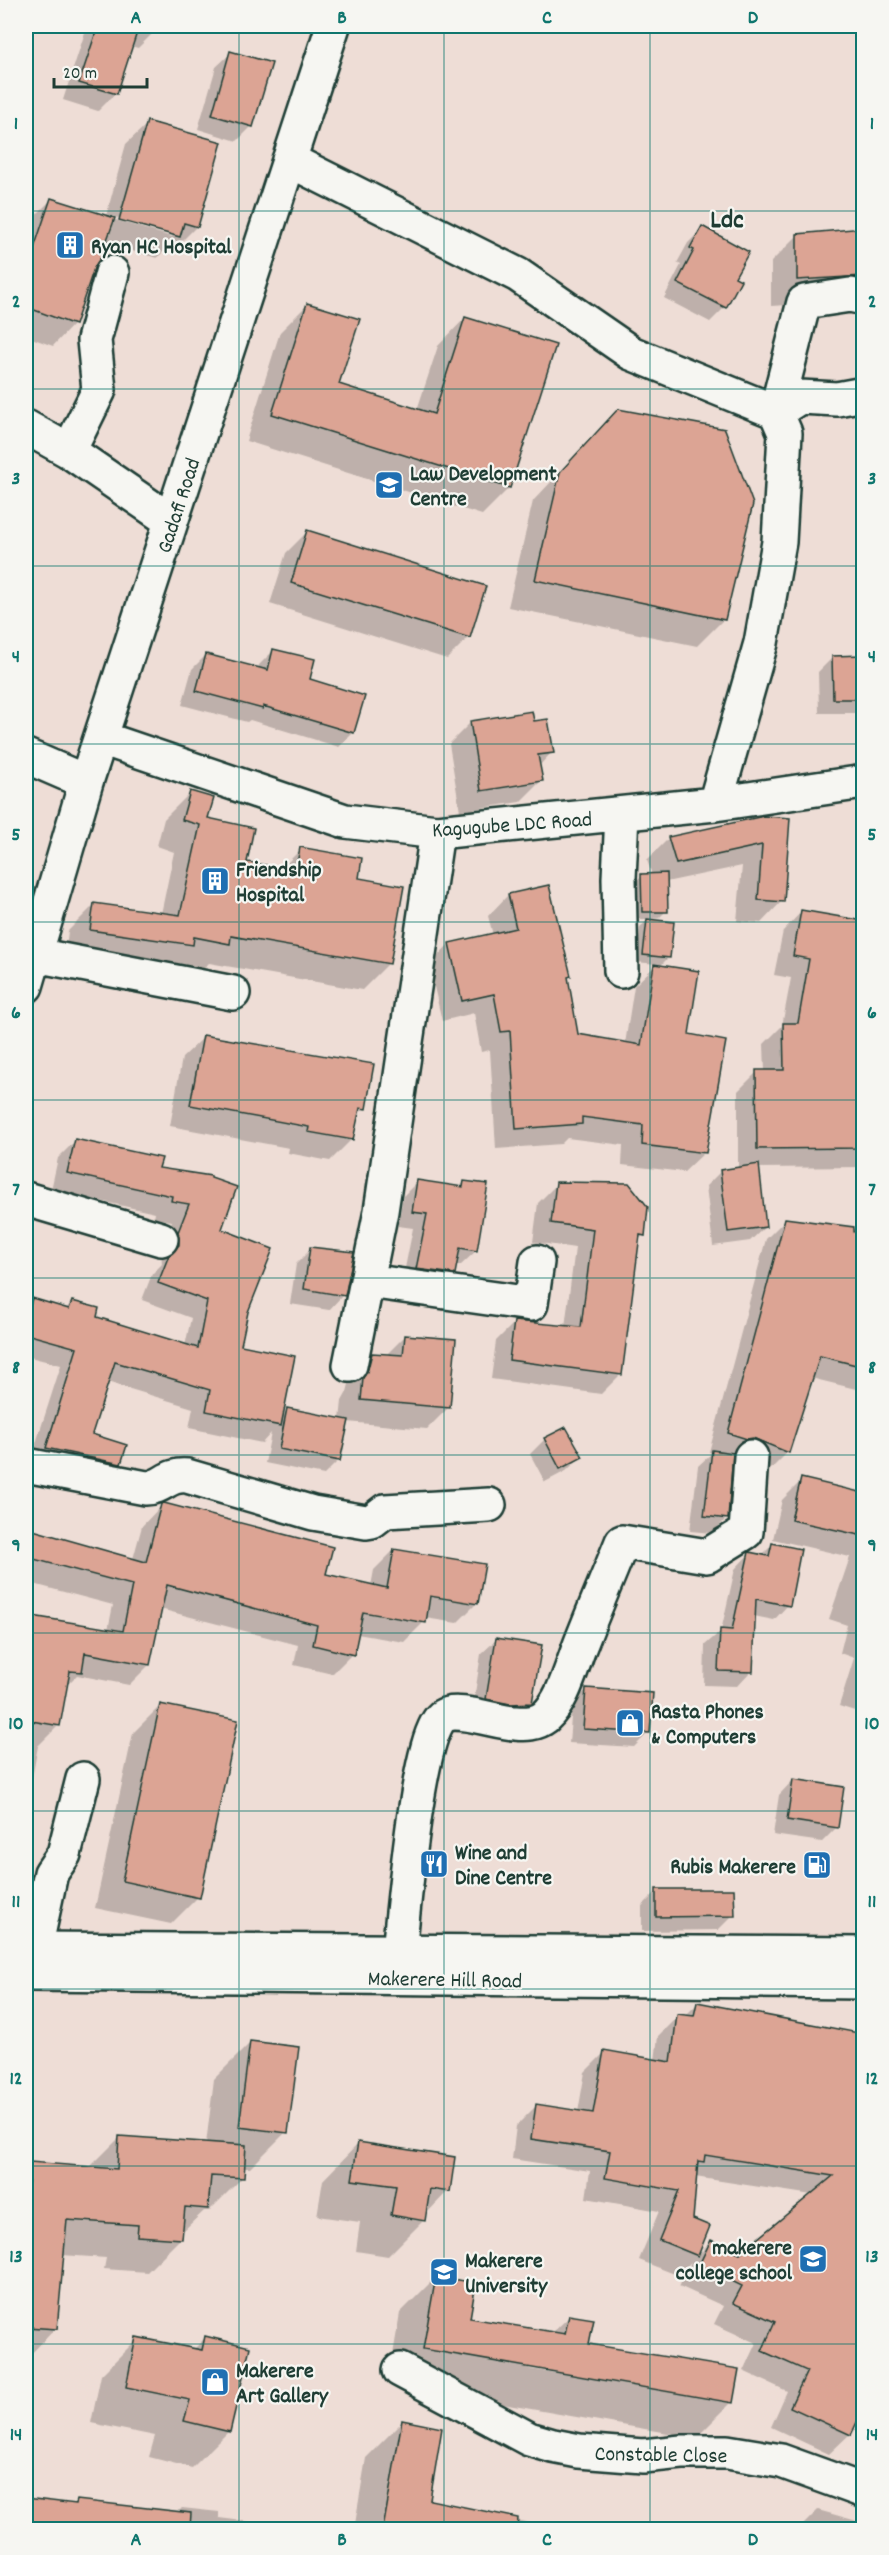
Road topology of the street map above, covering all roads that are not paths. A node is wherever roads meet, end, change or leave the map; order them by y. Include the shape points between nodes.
1 (333, 26) edge
2 (289, 160) junction
3 (112, 273) dead end
4 (864, 298) edge
5 (864, 394) edge
6 (776, 412) junction
7 (26, 427) edge
8 (69, 451) junction
9 (171, 522) junction
10 (101, 738) junction
11 (26, 756) edge
12 (86, 782) junction
13 (864, 782) edge
14 (715, 804) junction
15 (622, 814) junction
16 (437, 832) junction
17 (30, 971) edge
18 (621, 971) dead end
19 (232, 993) dead end
20 (26, 1199) edge
21 (161, 1239) dead end
22 (537, 1262) dead end
23 (368, 1281) junction
24 (350, 1365) dead end
25 (751, 1457) dead end
26 (26, 1465) edge
27 (489, 1505) dead end
28 (83, 1779) dead end
29 (399, 1952) junction
30 (864, 1954) edge
31 (29, 1957) edge
32 (864, 1982) edge
33 (400, 2370) dead end
34 (864, 2491) edge

1 - 2 street, Gadafi Road
2 - 6 street via 518,275 631,353
2 - 9 street, Gadafi Road
3 - 8 street via 94,340 99,390
4 - 6 street via 850,295 804,302
5 - 6 street via 837,399 800,397
6 - 14 street via 785,433 779,542 761,643
7 - 8 street
8 - 9 street
9 - 10 street, Gadafi Road
10 - 12 street, Gadafi Road
10 - 16 street, Kagugube LDC Road via 345,821
11 - 12 street
12 - 17 street, Gadafi Road
13 - 14 street, Kagugube LDC Road
14 - 15 street, Kagugube LDC Road
15 - 16 street, Kagugube LDC Road
15 - 18 street
16 - 23 street via 410,1030
17 - 19 street
20 - 21 street
22 - 23 street via 531,1304
23 - 24 street
25 - 29 street via 746,1532 707,1556 622,1542 565,1683 543,1718 531,1724 511,1723 455,1713 443,1716 434,1728 426,1750 409,1855
26 - 27 street via 146,1488 154,1488 171,1477 187,1476 313,1513 366,1522 385,1511
28 - 31 street via 64,1854 51,1873
29 - 30 street, Makerere Hill Road
29 - 31 street, Makerere Hill Road
31 - 32 street, Makerere Hill Road
33 - 34 street, Constable Close via 529,2439 553,2446 643,2456 727,2452 781,2461

